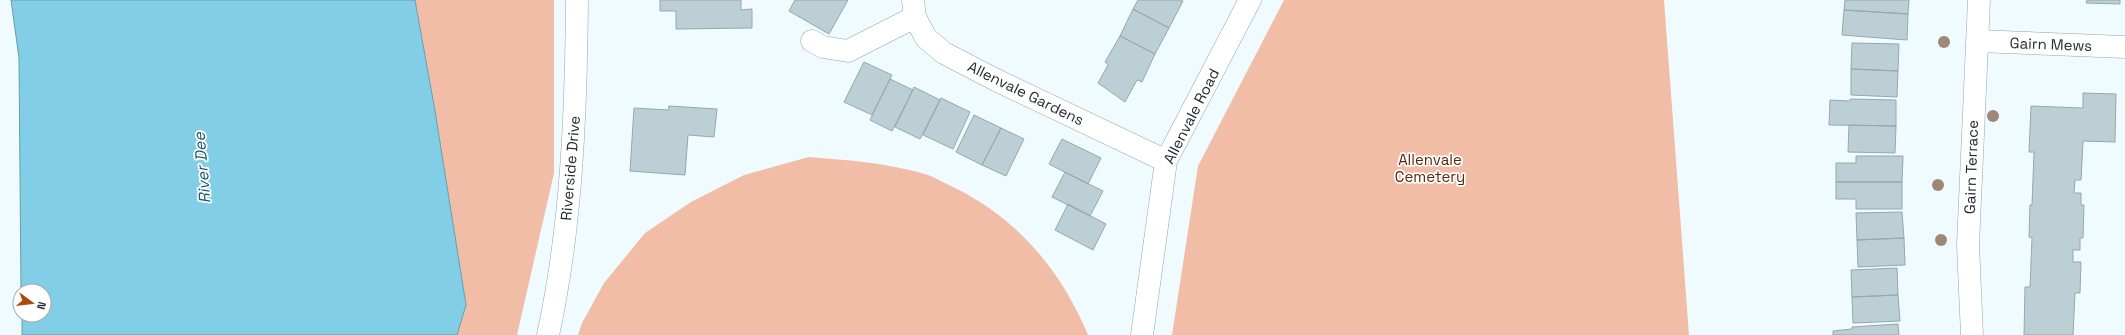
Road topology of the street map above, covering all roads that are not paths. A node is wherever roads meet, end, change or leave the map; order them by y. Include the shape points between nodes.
1 (577, 0) edge
2 (1250, 0) edge
3 (1979, 0) edge
4 (914, 9) edge
5 (1977, 41) junction
6 (812, 42) dead end
7 (2125, 47) edge
8 (1166, 161) junction
9 (548, 335) edge
10 (1142, 335) edge
11 (1972, 335) edge

1 - 9 street, Riverside Drive via 573,151 563,242
2 - 8 street, Allenvale Road
3 - 5 street, Gairn Terrace
4 - 6 street via 848,51 823,47
4 - 8 street, Allenvale Gardens via 926,38 944,53
5 - 7 street, Gairn Mews
5 - 11 street, Gairn Terrace via 1968,245
8 - 10 street, Allenvale Road

